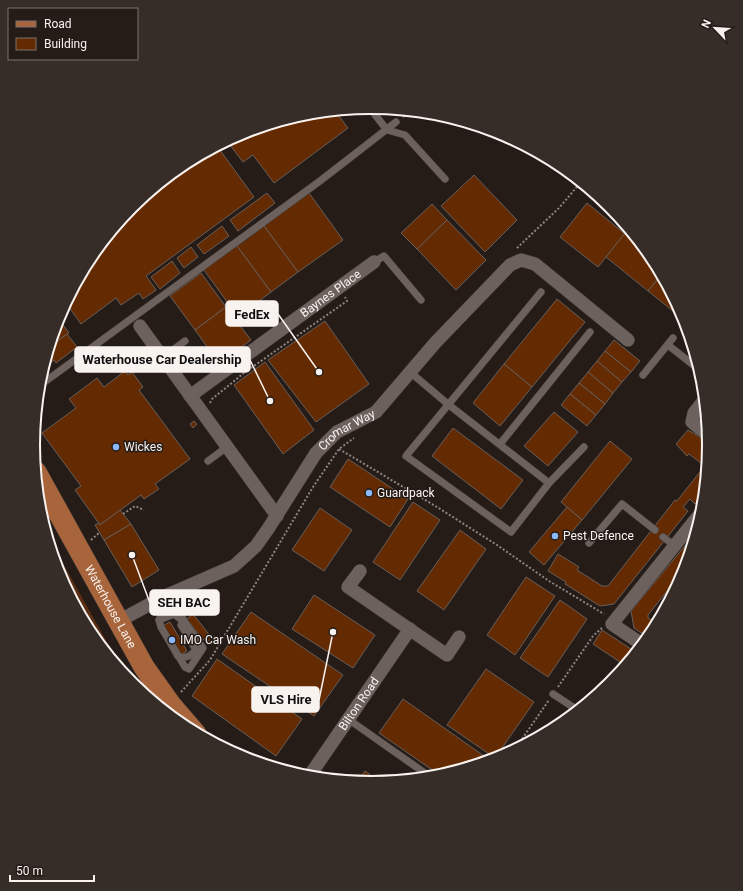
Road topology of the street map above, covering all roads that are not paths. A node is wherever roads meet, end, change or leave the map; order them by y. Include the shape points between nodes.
1 (374, 114) edge
2 (396, 122) dead end
3 (386, 130) junction
4 (445, 179) dead end
5 (374, 262) joint
6 (541, 292) dead end
7 (421, 300) dead end
8 (140, 326) dead end
9 (590, 332) dead end
10 (673, 338) dead end
11 (628, 340) dead end
12 (185, 341) dead end
13 (668, 345) junction
14 (162, 358) junction
15 (693, 366) edge
16 (410, 372) junction
17 (643, 374) dead end
18 (46, 381) edge
19 (190, 396) junction
20 (449, 405) junction
21 (700, 405) edge
22 (702, 430) edge
23 (500, 444) junction
24 (227, 447) junction
25 (584, 447) dead end
26 (208, 461) dead end
27 (549, 483) junction
28 (43, 484) edge
29 (277, 516) junction
30 (694, 523) edge
31 (655, 530) dead end
32 (663, 537) dead end
33 (589, 543) dead end
34 (677, 546) junction
35 (360, 571) dead end
36 (171, 594) junction
37 (157, 600) junction
38 (159, 620) junction
39 (118, 621) junction
40 (184, 621) junction
41 (410, 629) junction
42 (459, 637) dead end
43 (638, 641) edge
44 (178, 656) junction
45 (553, 694) road end
46 (573, 708) edge
47 (181, 716) edge
48 (348, 719) junction
49 (312, 772) edge
50 (424, 773) edge

1 - 3 lane
2 - 3 lane
3 - 4 lane via 405,135
3 - 18 lane
5 - 7 lane via 384,256
5 - 19 street, Baynes Place
6 - 20 lane
8 - 14 street
9 - 23 lane
10 - 13 lane
11 - 16 street, Cromar Way via 536,264 521,260 510,266 468,307
12 - 14 lane
13 - 15 lane
13 - 17 lane
14 - 19 street
16 - 20 lane
16 - 29 street, Cromar Way via 376,412 337,432 316,453
19 - 24 street
20 - 23 lane
20 - 27 lane via 406,456 511,532
21 - 22 street via 694,413 692,422
23 - 27 lane
24 - 26 lane
24 - 29 street
25 - 27 lane
28 - 39 main road, Waterhouse Lane
29 - 36 street, Cromar Way via 256,546 239,562
30 - 34 street
31 - 33 lane via 622,504
32 - 34 lane
34 - 43 street via 614,623
35 - 41 street via 348,587
36 - 37 street, Cromar Way
36 - 40 lane
37 - 38 lane via 163,612
37 - 39 street, Cromar Way
38 - 40 lane via 174,614
38 - 44 lane
39 - 47 main road, Waterhouse Lane via 144,667
40 - 44 lane via 181,626 196,650 189,657
40 - 44 lane via 203,648 189,669
41 - 42 street via 447,655
41 - 48 street, Bilton Road
45 - 46 lane
48 - 49 street, Bilton Road
48 - 50 lane

